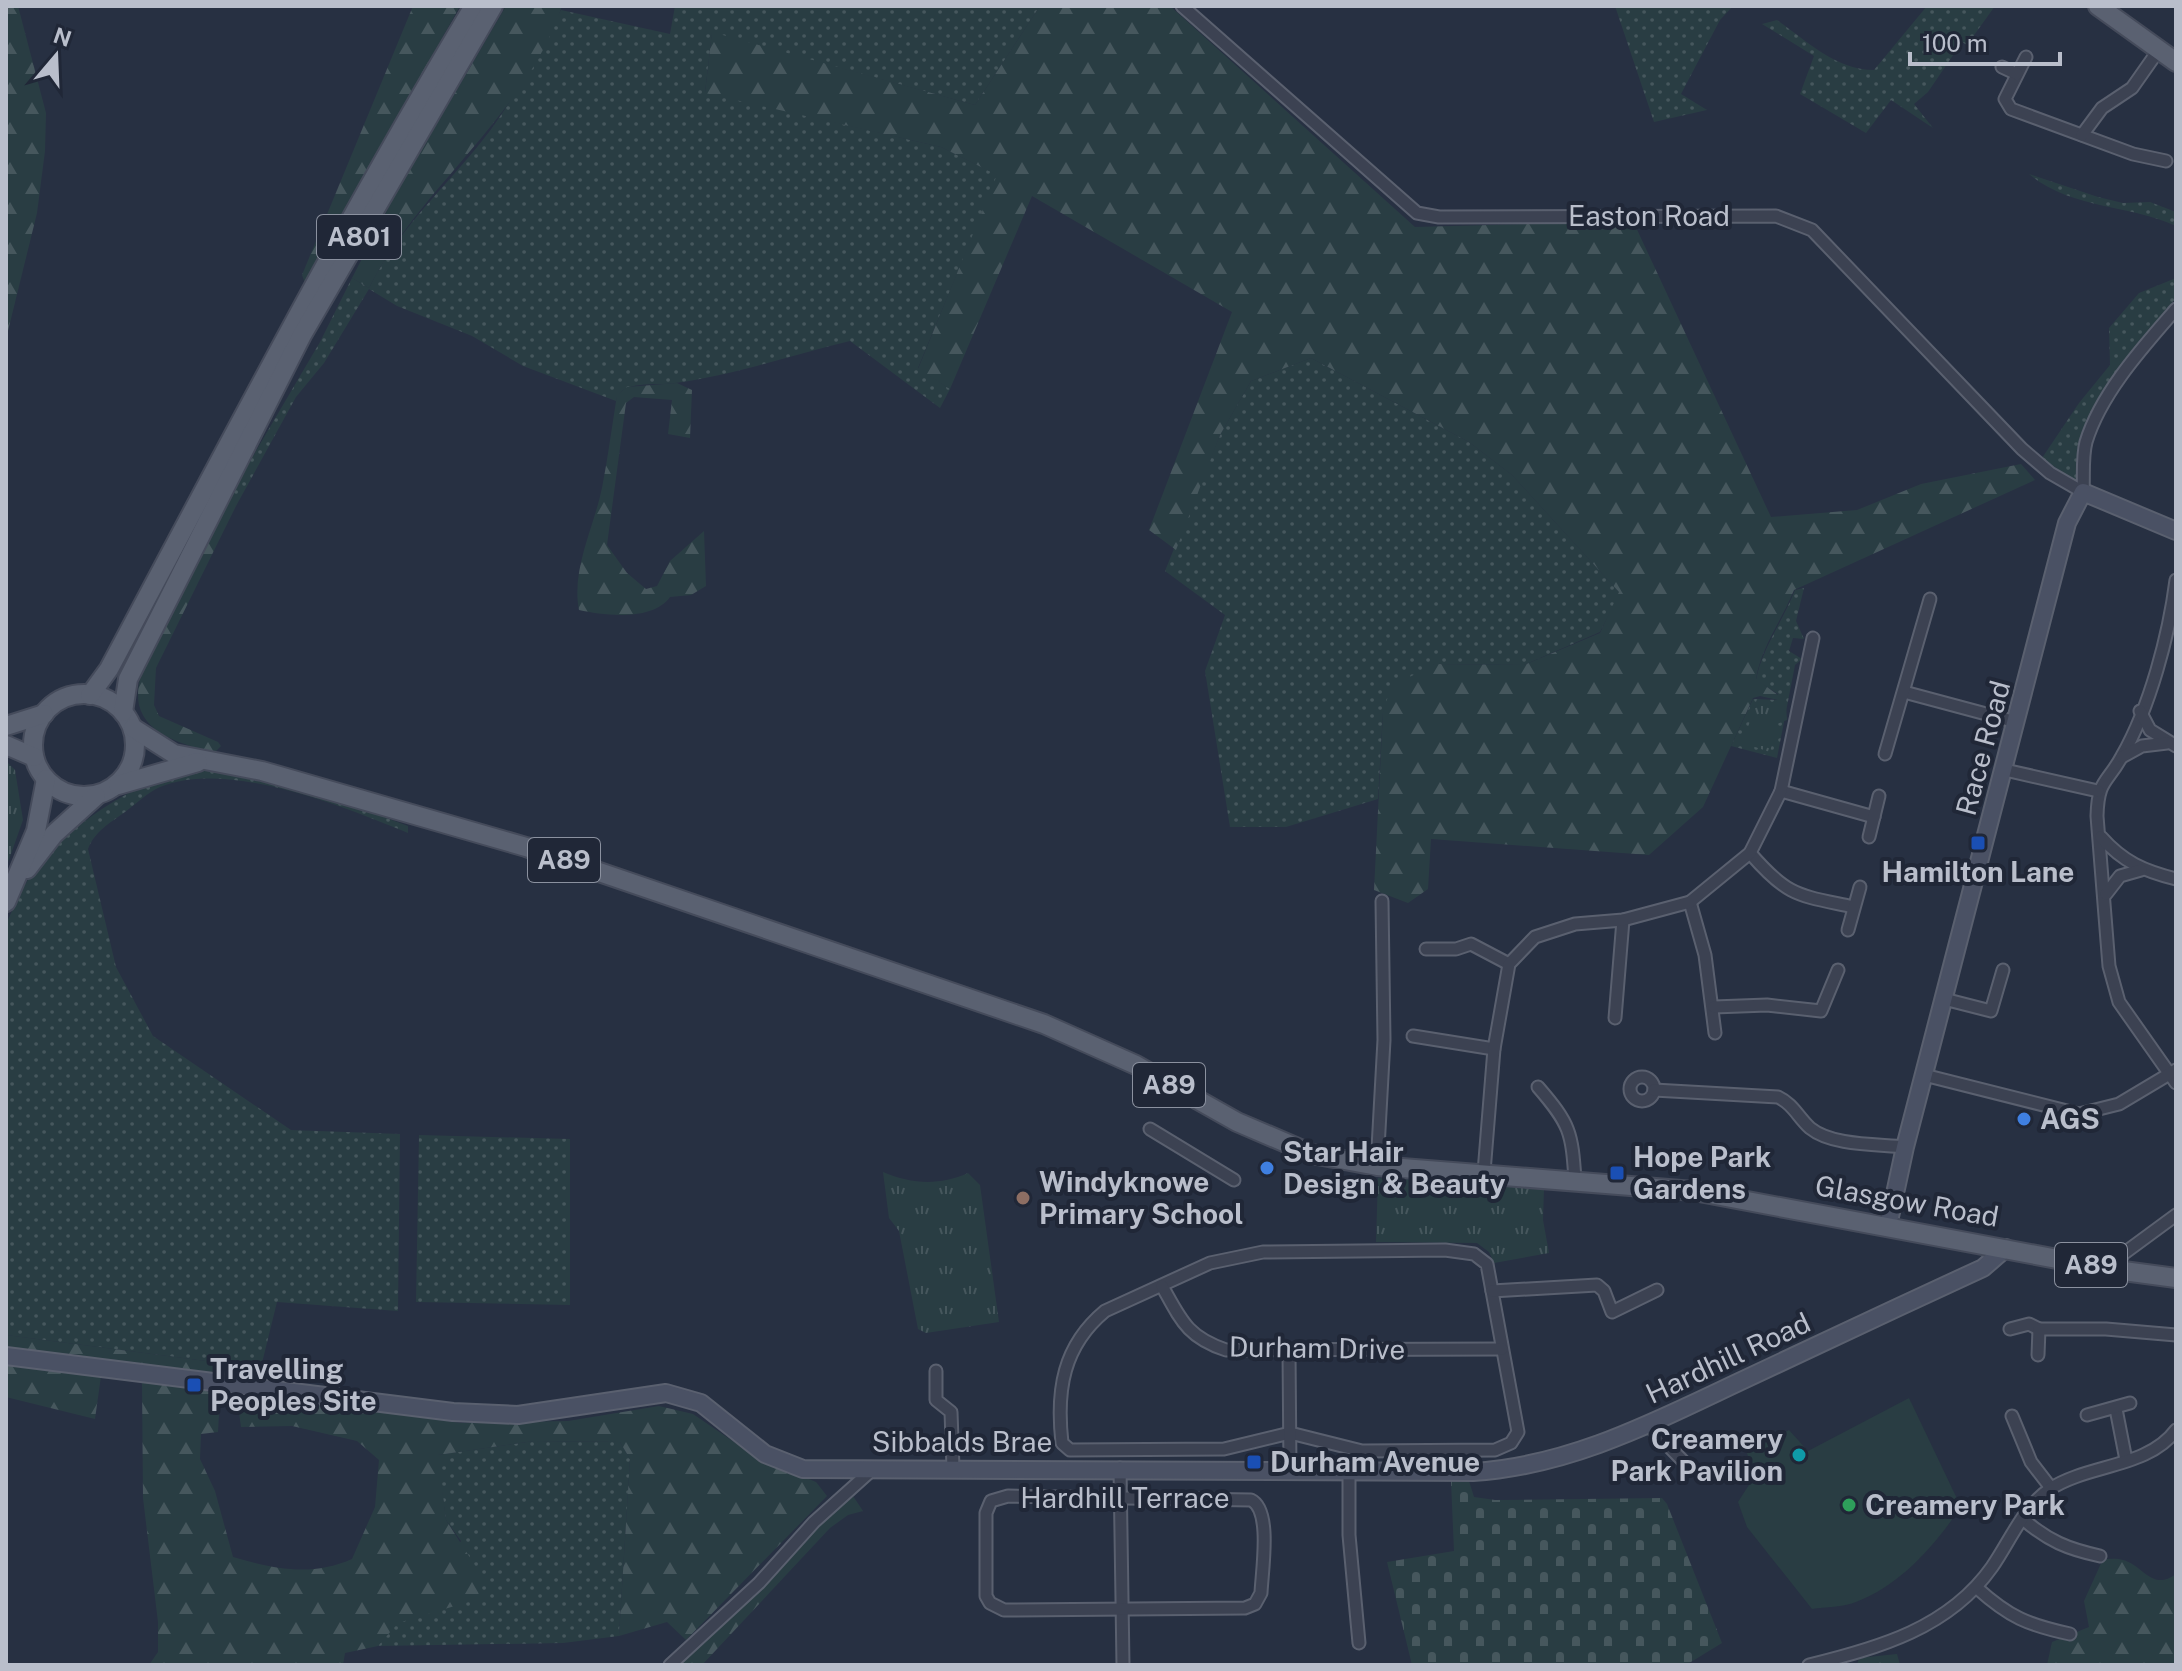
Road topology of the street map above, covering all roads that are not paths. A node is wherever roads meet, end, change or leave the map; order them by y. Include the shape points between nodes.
1 (474, 6) edge
2 (493, 6) edge
3 (1182, 6) edge
4 (2098, 6) edge
5 (2158, 51) junction
6 (2026, 57) dead end
7 (2176, 62) edge
8 (2002, 67) dead end
9 (2017, 74) junction
10 (2082, 135) junction
11 (2166, 161) dead end
12 (2176, 309) edge
13 (2083, 492) junction
14 (2176, 531) edge
15 (2176, 580) edge
16 (1930, 599) dead end
17 (1813, 638) dead end
18 (1904, 692) junction
19 (90, 695) junction
20 (2140, 711) junction
21 (44, 714) junction
22 (128, 720) junction
23 (2016, 722) junction
24 (6, 726) edge
25 (2172, 744) edge
26 (6, 745) edge
27 (1885, 754) dead end
28 (34, 757) junction
29 (2122, 757) junction
30 (205, 761) junction
31 (2005, 770) junction
32 (46, 779) junction
33 (118, 785) junction
34 (1781, 791) junction
35 (2098, 791) junction
36 (96, 796) junction
37 (1879, 796) dead end
38 (1874, 817) junction
39 (2101, 836) junction
40 (1869, 837) dead end
41 (1750, 853) junction
42 (2141, 870) junction
43 (2176, 879) edge
44 (1860, 887) dead end
45 (2106, 894) junction
46 (8, 896) edge
47 (1382, 901) dead end
48 (1690, 902) junction
49 (1853, 907) junction
50 (1623, 920) junction
51 (1848, 930) dead end
52 (1426, 949) dead end
53 (1509, 964) junction
54 (1838, 970) dead end
55 (2003, 970) dead end
56 (1944, 999) junction
57 (1714, 1007) junction
58 (1615, 1018) dead end
59 (1715, 1033) dead end
60 (1413, 1036) dead end
61 (1494, 1049) junction
62 (1924, 1075) junction
63 (2174, 1076) edge
64 (1538, 1087) dead end
65 (1654, 1090) dead end
66 (1150, 1129) dead end
67 (1905, 1147) junction
68 (1377, 1166) junction
69 (1484, 1172) junction
70 (1234, 1180) dead end
71 (1575, 1180) junction
72 (2176, 1215) edge
73 (1888, 1226) junction
74 (2006, 1248) junction
75 (2116, 1270) junction
76 (2176, 1278) edge
77 (1162, 1286) junction
78 (1657, 1290) dead end
79 (1492, 1291) junction
80 (2010, 1329) dead end
81 (2039, 1329) junction
82 (2176, 1335) edge
83 (1502, 1349) junction
84 (1289, 1352) junction
85 (2038, 1355) dead end
86 (6, 1356) edge
87 (936, 1371) dead end
88 (2130, 1403) dead end
89 (2116, 1409) junction
90 (2087, 1415) dead end
91 (2012, 1416) dead end
92 (1648, 1425) junction
93 (1290, 1433) junction
94 (2174, 1436) edge
95 (2126, 1460) junction
96 (1685, 1463) dead end
97 (953, 1468) junction
98 (1120, 1468) junction
99 (873, 1469) junction
100 (1290, 1469) junction
101 (1349, 1469) junction
102 (2051, 1488) junction
103 (1122, 1497) junction
104 (2023, 1519) junction
105 (2100, 1556) dead end
106 (1977, 1588) junction
107 (1123, 1610) junction
108 (2070, 1634) dead end
109 (1359, 1643) dead end
110 (670, 1665) edge
111 (1123, 1665) edge
112 (1809, 1665) edge

1 - 19 main road, A801 via 372,178 220,466
2 - 22 main road, A801 via 302,335 128,679
3 - 13 street, Easton Road via 1417,213 1776,216 1802,225 1846,262 2022,449
4 - 5 main road
5 - 7 main road
5 - 10 street via 2132,88 2102,108
6 - 9 street
8 - 9 street
9 - 10 street via 2005,99 2011,109
10 - 11 street
12 - 13 street, Race Road via 2140,350 2094,421 2085,445
13 - 14 main road
13 - 23 main road, Race Road via 2067,523
15 - 20 street via 2171,615
16 - 18 street
17 - 34 street
18 - 23 street
18 - 27 street
19 - 21 main road via 70,696
19 - 22 main road, A89 via 108,700
20 - 25 street via 2150,730
20 - 29 street
21 - 24 main road
21 - 28 main road via 33,739
22 - 30 main road, A89 via 174,754
22 - 33 main road via 134,761
23 - 31 main road, Race Road
25 - 29 street via 2142,746
26 - 28 main road
28 - 32 main road
29 - 35 street
30 - 33 main road, A89
30 - 68 main road, A89 via 262,771 526,847 1044,1024 1136,1065 1276,1140 1312,1154
31 - 35 street
31 - 56 main road, Race Road
32 - 36 main road via 67,794
32 - 46 main road via 36,831
33 - 36 main road, A89
34 - 38 street
34 - 41 street
35 - 39 street
36 - 46 main road via 54,834
37 - 38 street
38 - 40 street
39 - 42 street via 2119,857
39 - 45 street
41 - 48 street
41 - 49 street via 1794,895
42 - 43 street
42 - 45 street via 2120,876
44 - 49 street
45 - 63 street via 2109,966 2119,1002
47 - 68 street via 1384,1040
48 - 50 street
48 - 57 street
49 - 51 street
50 - 53 street via 1575,924 1535,937
50 - 58 street
52 - 53 street via 1471,944
53 - 61 street
54 - 57 street via 1821,1011
55 - 56 street via 1991,1011
56 - 62 main road, Race Road
57 - 59 street
60 - 61 street
61 - 69 street
62 - 63 street via 2079,1114 2119,1104
62 - 67 main road, Race Road
64 - 71 street via 1564,1118
65 - 67 street via 1778,1097 1828,1137
66 - 70 street
67 - 73 main road, Race Road
68 - 69 main road, A89
69 - 71 main road, Glasgow Road / A89
71 - 73 main road, Glasgow Road / A89 via 1694,1191
72 - 75 street via 2123,1254
73 - 74 main road, Glasgow Road / A89
74 - 75 main road, Glasgow Road / A89
74 - 92 main road, Hardhill Road via 1983,1268
75 - 76 main road, Glasgow Road / A89
77 - 79 street via 1210,1263 1249,1253 1445,1250 1474,1254 1487,1264
77 - 84 street, Durham Drive via 1185,1326 1202,1342 1226,1350
77 - 93 street via 1105,1311 1069,1352 1060,1402 1062,1443 1070,1450 1224,1449
78 - 79 street via 1612,1312 1597,1285
79 - 83 street
80 - 81 street via 2029,1324
81 - 82 street
81 - 85 street
83 - 84 street, Durham Drive
83 - 93 street via 1518,1432 1511,1443 1495,1450 1362,1451
84 - 93 street
86 - 99 main road, Sibbalds Brae via 453,1412 518,1415 666,1393 701,1403 765,1454 803,1469
87 - 97 street via 936,1400 951,1412
88 - 89 street
89 - 90 street
89 - 95 street
91 - 102 street via 2031,1462
92 - 96 street
92 - 101 main road, Hardhill Road via 1518,1469
93 - 100 street
94 - 95 street
95 - 102 street
97 - 98 main road, Sibbalds Brae
97 - 99 main road, Sibbalds Brae
98 - 100 main road, Hardhill Road
98 - 103 street
99 - 110 street
100 - 101 main road, Hardhill Road
101 - 109 street
102 - 104 street
103 - 107 street
103 - 107 street, Hardhill Terrace via 1008,1496 991,1501 986,1513 986,1596 1004,1610
103 - 107 street, Hardhill Terrace via 1242,1499 1258,1503 1264,1516 1261,1593 1255,1604
104 - 105 street via 2065,1548
104 - 106 street
106 - 108 street via 2027,1625
106 - 112 street via 1942,1618 1889,1642
107 - 111 street

